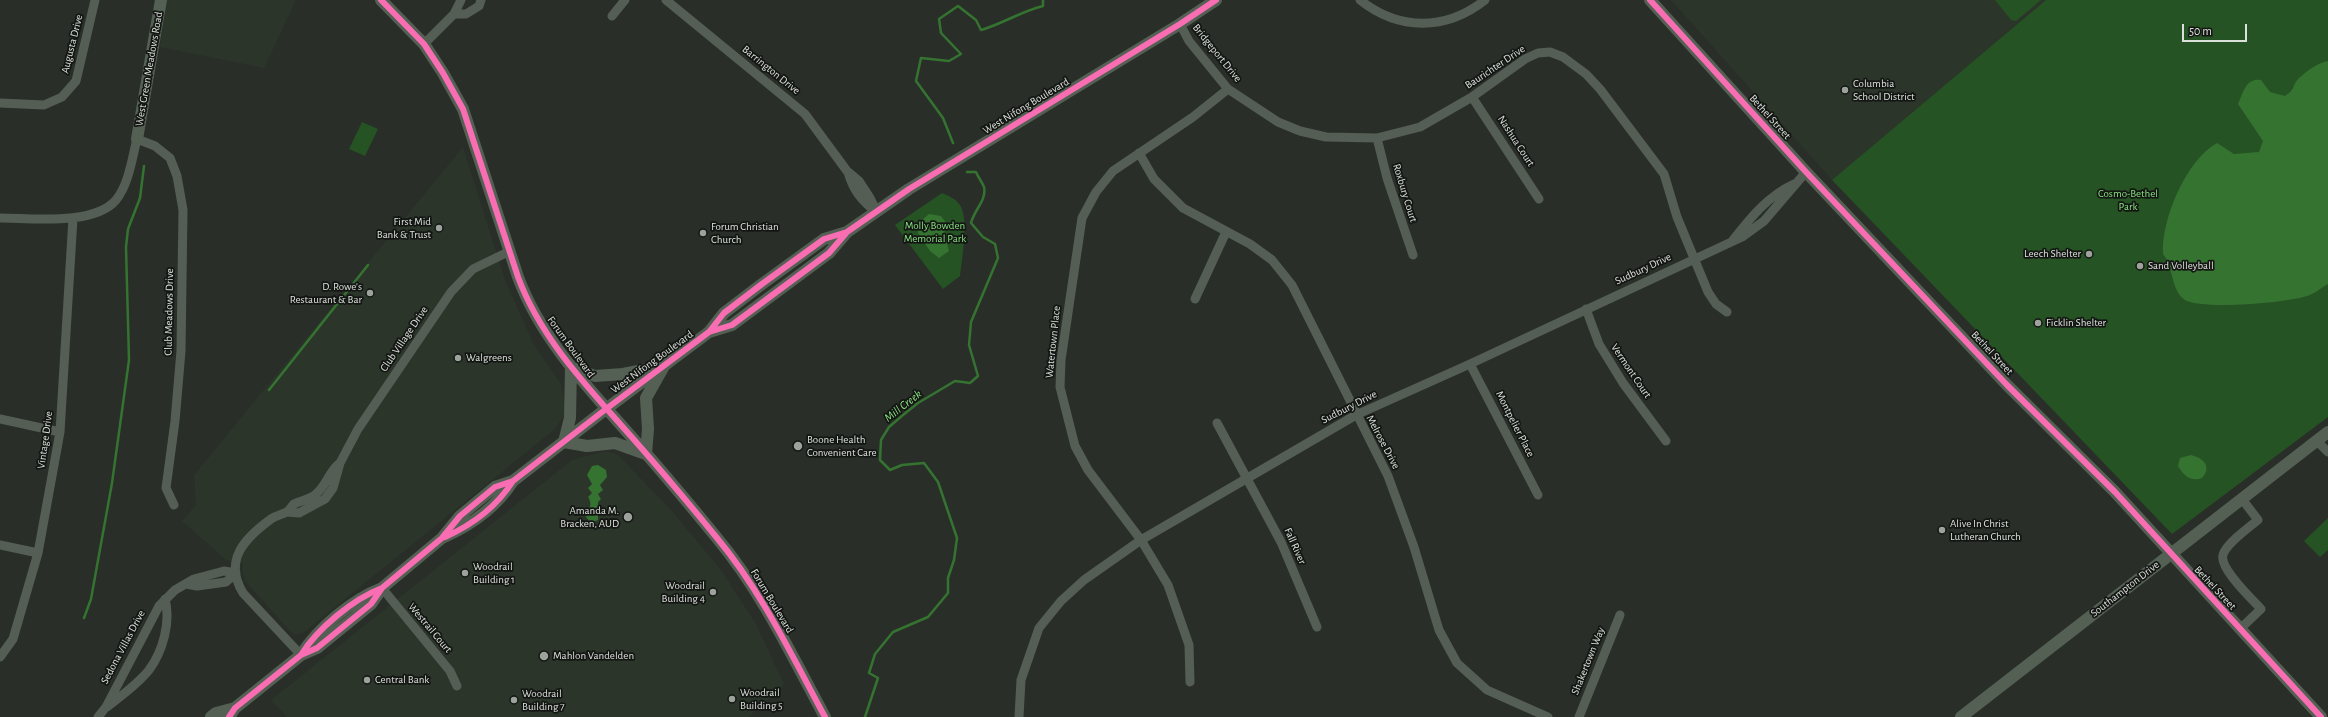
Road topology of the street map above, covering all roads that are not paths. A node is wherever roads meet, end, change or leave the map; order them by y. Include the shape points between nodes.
1 (95, 0) edge
2 (161, 0) edge
3 (381, 0) edge
4 (461, 0) edge
5 (481, 0) edge
6 (625, 0) edge
7 (666, 0) edge
8 (1216, 0) edge
9 (1360, 0) edge
10 (1485, 0) edge
11 (1650, 0) edge
12 (454, 14) junction
13 (612, 16) dead end
14 (1180, 24) junction
15 (424, 44) junction
16 (1228, 89) junction
17 (1472, 97) junction
18 (0, 103) edge
19 (1278, 122) joint
20 (137, 138) junction
21 (1377, 138) junction
22 (1139, 153) junction
23 (1806, 172) junction
24 (1539, 199) dead end
25 (877, 212) junction
26 (0, 218) edge
27 (73, 218) junction
28 (847, 232) junction
29 (1226, 232) junction
30 (510, 251) junction
31 (802, 255) junction
32 (1413, 255) dead end
33 (1694, 259) junction
34 (770, 297) junction
35 (1195, 300) dead end
36 (1586, 309) junction
37 (1727, 312) dead end
38 (709, 332) junction
39 (1470, 364) junction
40 (664, 366) junction
41 (572, 367) junction
42 (606, 409) junction
43 (1356, 415) junction
44 (0, 419) edge
45 (1217, 423) dead end
46 (60, 432) junction
47 (2328, 432) edge
48 (2317, 440) junction
49 (1666, 441) dead end
50 (564, 442) junction
51 (2328, 452) edge
52 (646, 454) junction
53 (1247, 476) junction
54 (1538, 495) dead end
55 (2242, 499) junction
56 (174, 504) dead end
57 (1141, 540) junction
58 (0, 545) edge
59 (38, 553) junction
60 (2170, 554) junction
61 (236, 573) junction
62 (382, 588) junction
63 (165, 599) junction
64 (1620, 615) dead end
65 (1317, 627) dead end
66 (2240, 629) junction
67 (301, 655) junction
68 (0, 657) edge
69 (1190, 682) dead end
70 (457, 686) dead end
71 (106, 707) junction
72 (232, 713) edge
73 (98, 717) edge
74 (211, 717) edge
75 (825, 717) edge
76 (1019, 717) edge
77 (1548, 717) edge
78 (1579, 717) edge
79 (1961, 717) edge
80 (2322, 717) edge

1 - 18 street, Augusta Drive via 76,81 62,97 44,105
2 - 20 street, West Green Meadows Road
3 - 15 street, Forum Boulevard
4 - 12 street
5 - 12 street via 479,6 466,14
6 - 13 street
7 - 25 street, Barrington Drive via 805,114 847,171 852,187 864,203
8 - 14 street, West Nifong Boulevard
9 - 10 street via 1376,12 1394,19 1412,23 1433,23 1454,19
11 - 23 street, Bethel Street
12 - 15 street
14 - 16 street, Bridgeport Drive via 1189,41
14 - 25 street, West Nifong Boulevard via 946,166
15 - 30 street, Forum Boulevard via 444,73 463,109
16 - 19 street, Bridgeport Drive
16 - 22 street, Watertown Place
17 - 21 street, Baurichter Drive via 1420,127
17 - 24 street, Nashua Court
17 - 33 street, Baurichter Drive via 1525,59 1550,52 1563,57 1586,74 1664,174
19 - 21 street, Baurichter Drive via 1300,131 1326,137
20 - 27 street via 126,180 116,200 98,213
20 - 56 street, Club Meadows Drive via 155,146 170,158 183,210 181,351 166,488
21 - 32 street, Roxbury Court via 1389,184
22 - 29 street, Melrose Drive via 1154,180 1183,208
22 - 57 street, Watertown Place via 1113,171 1096,192 1082,218 1061,360 1060,387 1075,446 1084,464
23 - 33 street, Sudbury Drive via 1764,221 1751,231
23 - 60 street, Bethel Street via 2008,385 2115,492
25 - 28 street, West Nifong Boulevard
26 - 27 street
27 - 46 street, Vintage Drive
28 - 31 street, West Nifong Boulevard via 824,239
28 - 34 street, West Nifong Boulevard via 830,253
29 - 35 street
29 - 43 street, Melrose Drive via 1250,244 1272,260 1292,285
30 - 41 street, Forum Boulevard via 528,304
30 - 61 street, Club Village Drive via 473,269 451,292 358,429 340,463 333,488 324,499 299,512 287,512 272,518 244,543 237,556
31 - 34 street via 802,263 779,281
31 - 38 street, West Nifong Boulevard via 724,313
33 - 36 street, Sudbury Drive
33 - 37 street, Baurichter Drive via 1708,292 1716,304
34 - 38 street, West Nifong Boulevard via 732,325
36 - 39 street, Sudbury Drive
36 - 49 street, Vermont Court via 1599,344 1623,383
38 - 40 street, West Nifong Boulevard
39 - 43 street, Sudbury Drive
39 - 54 street, Montpelier Place
40 - 41 street via 623,374 595,376
40 - 42 street, West Nifong Boulevard
40 - 52 street via 646,398
41 - 42 street, Forum Boulevard
41 - 50 street via 570,418
42 - 50 street, West Nifong Boulevard
42 - 52 street, Forum Boulevard
43 - 53 street, Sudbury Drive
43 - 77 street, Melrose Drive via 1388,476 1414,547 1439,630 1457,663 1487,690
44 - 46 street
45 - 53 street, Fall River
46 - 59 street, Vintage Drive
47 - 48 street, Southampton Drive
48 - 51 street
48 - 55 street, Southampton Drive
50 - 52 street via 587,446 616,443
50 - 62 street, West Nifong Boulevard via 513,481 495,487 471,506 442,538
52 - 75 street, Forum Boulevard via 735,561 766,607
53 - 57 street, Sudbury Drive
53 - 65 street, Fall River via 1282,542
55 - 60 street, Southampton Drive
55 - 66 street via 2258,520 2229,546 2222,560 2229,573 2261,610
57 - 69 street, Watertown Place via 1168,585 1179,612 1188,645
57 - 76 street, Sudbury Drive via 1084,580 1061,601 1039,628 1021,680
58 - 59 street
59 - 68 street, Vintage Drive via 13,639
60 - 66 street, Bethel Street
60 - 79 street, Southampton Drive
61 - 63 street, Sedona Villas Drive via 224,571 194,579
61 - 67 street, Club Village Drive via 243,593
62 - 67 street, West Nifong Boulevard via 365,595 311,639
62 - 70 street, Westrail Court via 450,670
63 - 71 street, Sedona Villas Drive via 135,648
63 - 71 street, Sedona Villas Drive via 168,611 164,638 158,655 149,670
64 - 78 street, Shakertown Way
66 - 80 street, Bethel Street
67 - 72 street, West Nifong Boulevard
71 - 73 street, Sedona Villas Drive
72 - 74 street, West Nifong Boulevard via 216,713

